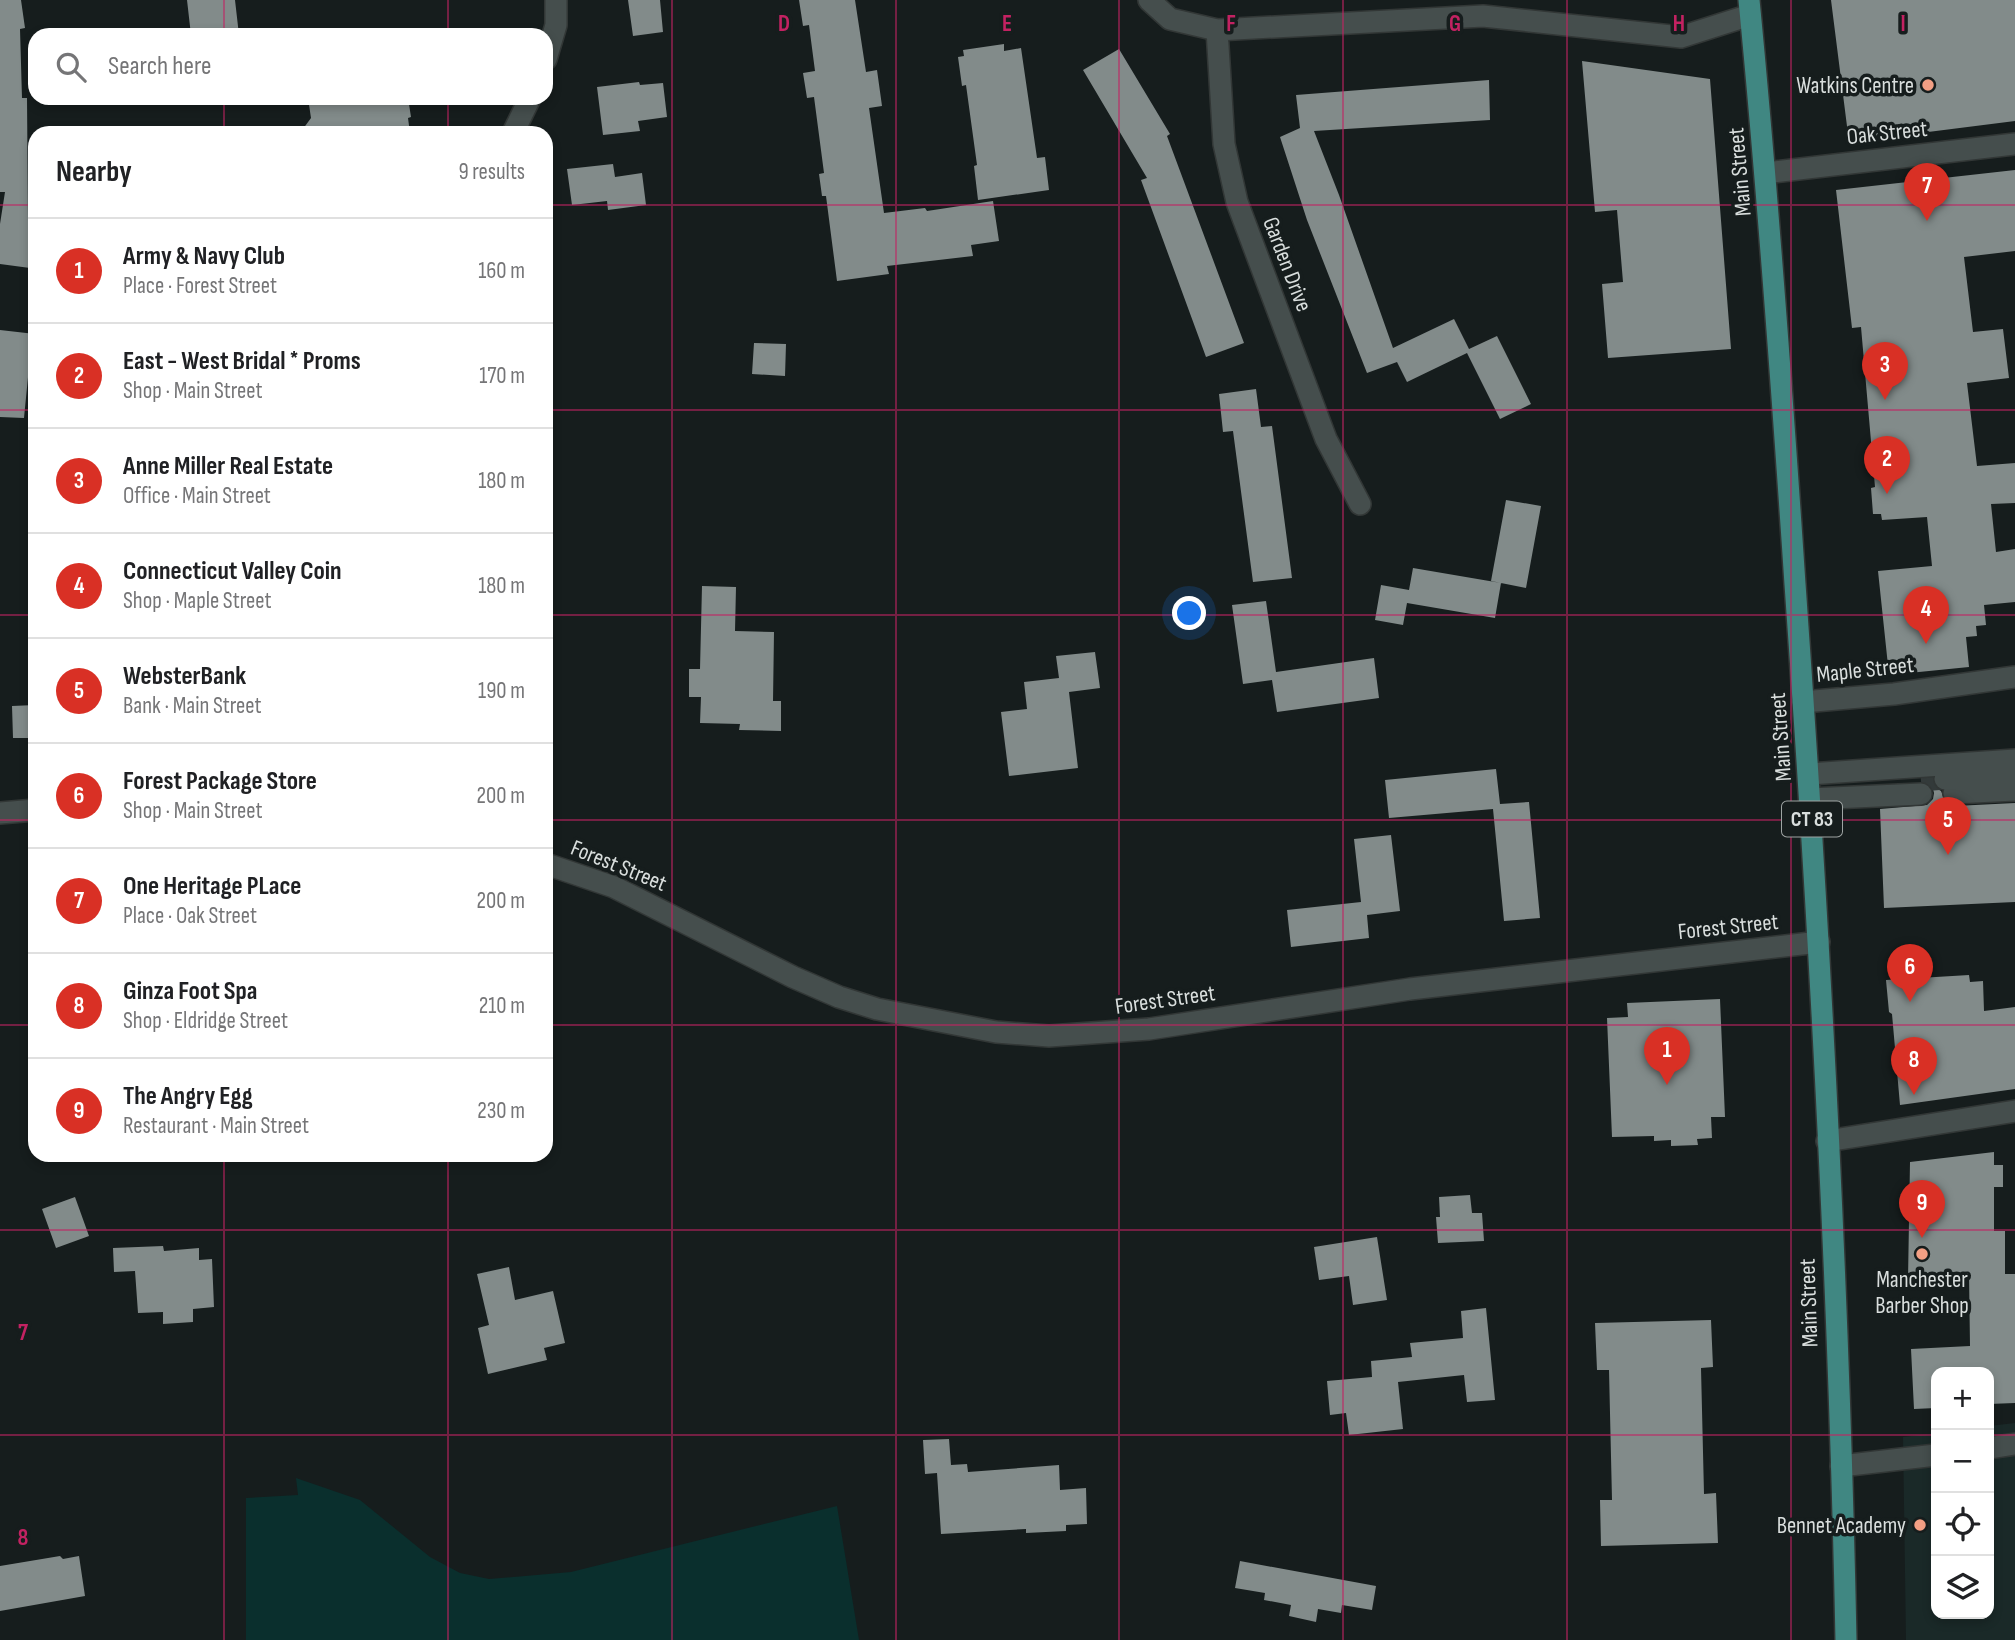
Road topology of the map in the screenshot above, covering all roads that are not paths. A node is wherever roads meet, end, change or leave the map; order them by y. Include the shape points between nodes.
1 (556, 0) edge
2 (1149, 0) edge
3 (1749, 8) edge
4 (1217, 30) junction
5 (553, 35) edge
6 (527, 105) edge
7 (516, 126) edge
8 (2015, 144) edge
9 (1765, 173) junction
10 (1360, 504) dead end
11 (2015, 677) edge
12 (1803, 702) junction
13 (2015, 760) edge
14 (2015, 775) edge
15 (1809, 786) junction
16 (1921, 787) tunnel mouth
17 (2015, 790) edge
18 (28, 811) edge
19 (0, 813) edge
20 (553, 866) edge
21 (1819, 942) junction
22 (2015, 1111) edge
23 (1828, 1141) junction
24 (2015, 1444) edge
25 (1994, 1447) edge
26 (1931, 1456) edge
27 (1841, 1466) junction
28 (1846, 1640) edge

1 - 5 street
2 - 4 street via 1170,19
3 - 4 street via 1681,37 1483,16
3 - 9 main road, Main Street / CT 83
4 - 10 street, Garden Drive via 1224,144 1237,202 1326,439
6 - 7 street
8 - 9 street, Oak Street
9 - 12 main road, Main Street / CT 83
11 - 12 street, Maple Street
12 - 15 main road, Main Street / CT 83
13 - 15 street
14 - 17 street via 1945,786
15 - 16 street
15 - 21 main road, Main Street / CT 83
18 - 19 street
20 - 21 street, Forest Street via 614,887 793,977 877,1009 996,1032 1049,1036 1149,1029 1410,989
21 - 23 main road, Main Street / CT 83
22 - 23 street
23 - 27 main road, Main Street / CT 83
24 - 25 street
26 - 27 street
27 - 28 main road, Main Street / CT 83

